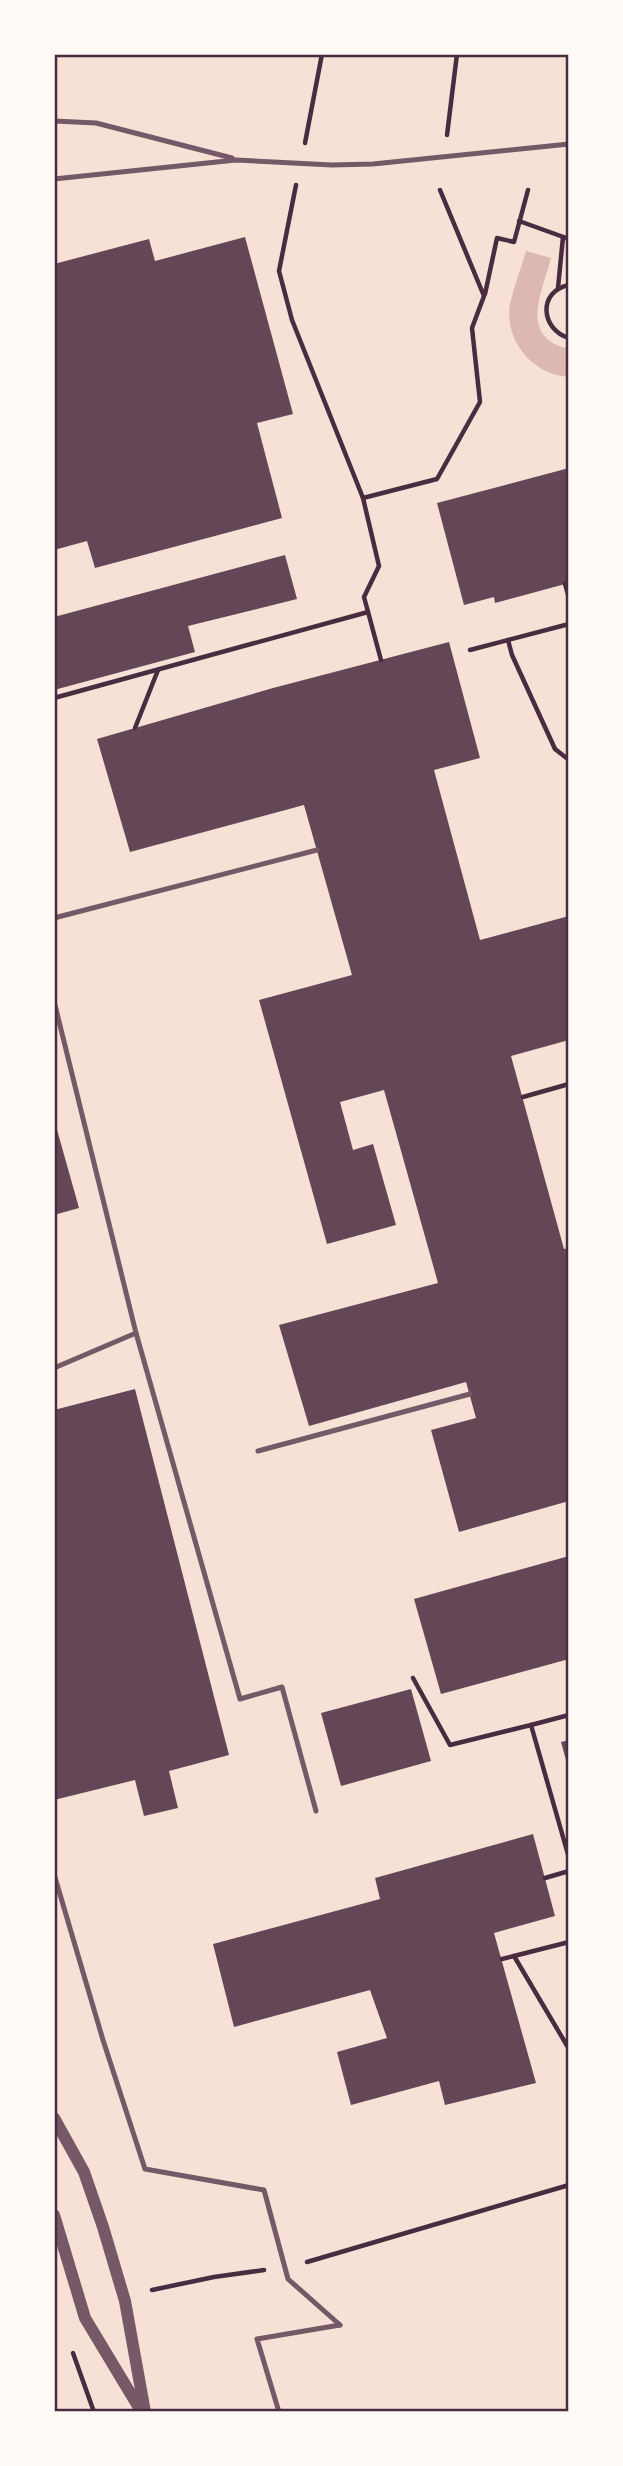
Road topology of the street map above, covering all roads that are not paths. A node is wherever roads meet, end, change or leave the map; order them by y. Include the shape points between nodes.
1 (54, 121) edge
2 (569, 144) edge
3 (236, 160) junction
4 (54, 179) edge
5 (317, 850) dead end
6 (54, 918) edge
7 (54, 1001) edge
8 (57, 1026) edge
9 (136, 1333) junction
10 (54, 1368) edge
11 (470, 1394) dead end
12 (258, 1451) dead end
13 (316, 1811) dead end
14 (54, 1874) edge
15 (54, 2118) edge
16 (54, 2215) edge
17 (143, 2412) edge
18 (279, 2412) edge

1 - 3 lane via 96,123
2 - 3 lane via 332,165
3 - 4 lane
5 - 6 lane
7 - 8 lane
8 - 9 lane
9 - 10 lane
9 - 13 lane via 240,1699 282,1687
11 - 12 lane
14 - 18 lane via 145,2169 264,2190 288,2279 340,2325 257,2339
15 - 17 street via 84,2172 107,2239 125,2301
16 - 17 street via 85,2318

